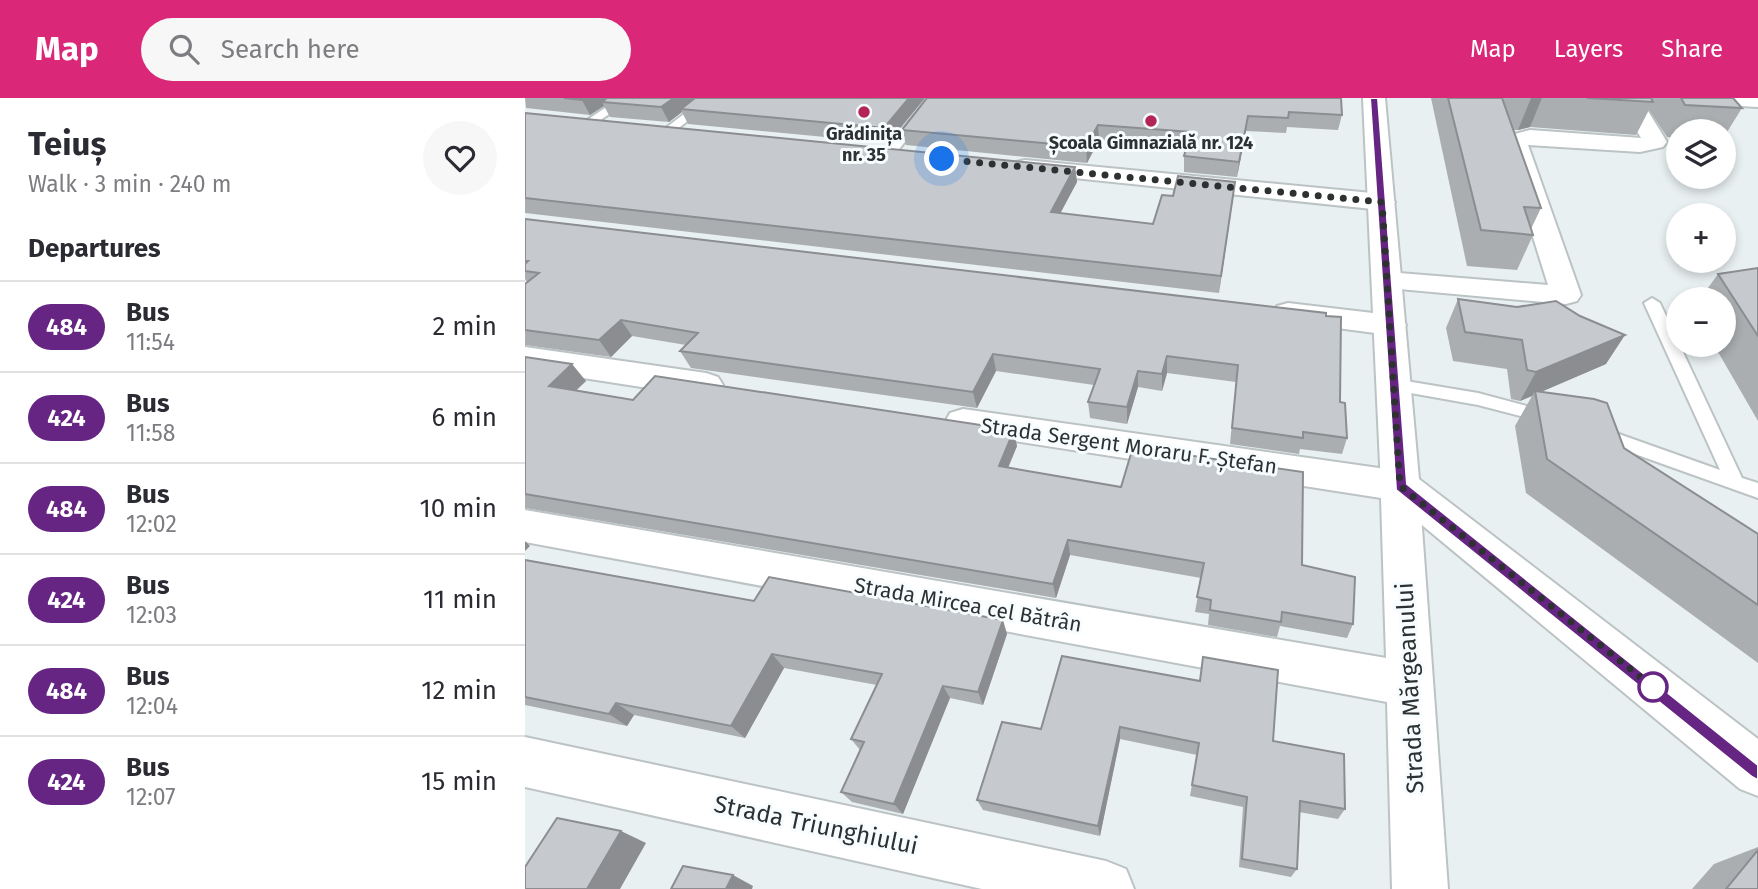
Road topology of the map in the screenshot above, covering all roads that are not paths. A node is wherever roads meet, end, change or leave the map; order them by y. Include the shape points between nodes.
1 (627, 98) edge
2 (712, 98) edge
3 (935, 98) edge
4 (1374, 98) edge
5 (1629, 98) edge
6 (1703, 98) edge
7 (1758, 102) edge
8 (563, 122) edge
9 (588, 124) junction
10 (667, 132) junction
11 (694, 135) edge
12 (861, 151) edge
13 (889, 154) junction
14 (916, 156) edge
15 (998, 164) edge
16 (1382, 202) junction
17 (1387, 281) junction
18 (1652, 303) dead end
19 (1257, 310) edge
20 (1390, 325) junction
21 (525, 358) edge
22 (1394, 385) junction
23 (732, 388) edge
24 (925, 416) edge
25 (1735, 483) junction
26 (1400, 486) junction
27 (1758, 491) edge
28 (525, 526) edge
29 (1410, 684) junction
30 (525, 762) edge
31 (1758, 771) edge
32 (1107, 889) edge
33 (1420, 889) edge

1 - 9 lane
2 - 10 lane
3 - 13 lane
4 - 16 street, Strada Mărgeanului
5 - 17 street via 1655,142 1640,145 1530,137 1515,141 1566,295
6 - 7 street
8 - 9 street
9 - 10 street
10 - 11 street
12 - 13 street
13 - 14 street
15 - 16 street
16 - 17 street, Strada Mărgeanului
17 - 20 street, Strada Mărgeanului
18 - 25 lane
19 - 20 street
20 - 22 street, Strada Mărgeanului
21 - 23 street
22 - 25 lane via 1478,399 1573,424
22 - 26 street, Strada Mărgeanului
24 - 26 street, Strada Sergent Moraru F. Ștefan
25 - 27 lane
26 - 29 street, Strada Mărgeanului
26 - 31 street
28 - 29 street, Strada Mircea cel Bătrân
29 - 33 street, Strada Mărgeanului
30 - 32 street, Strada Triunghiului

